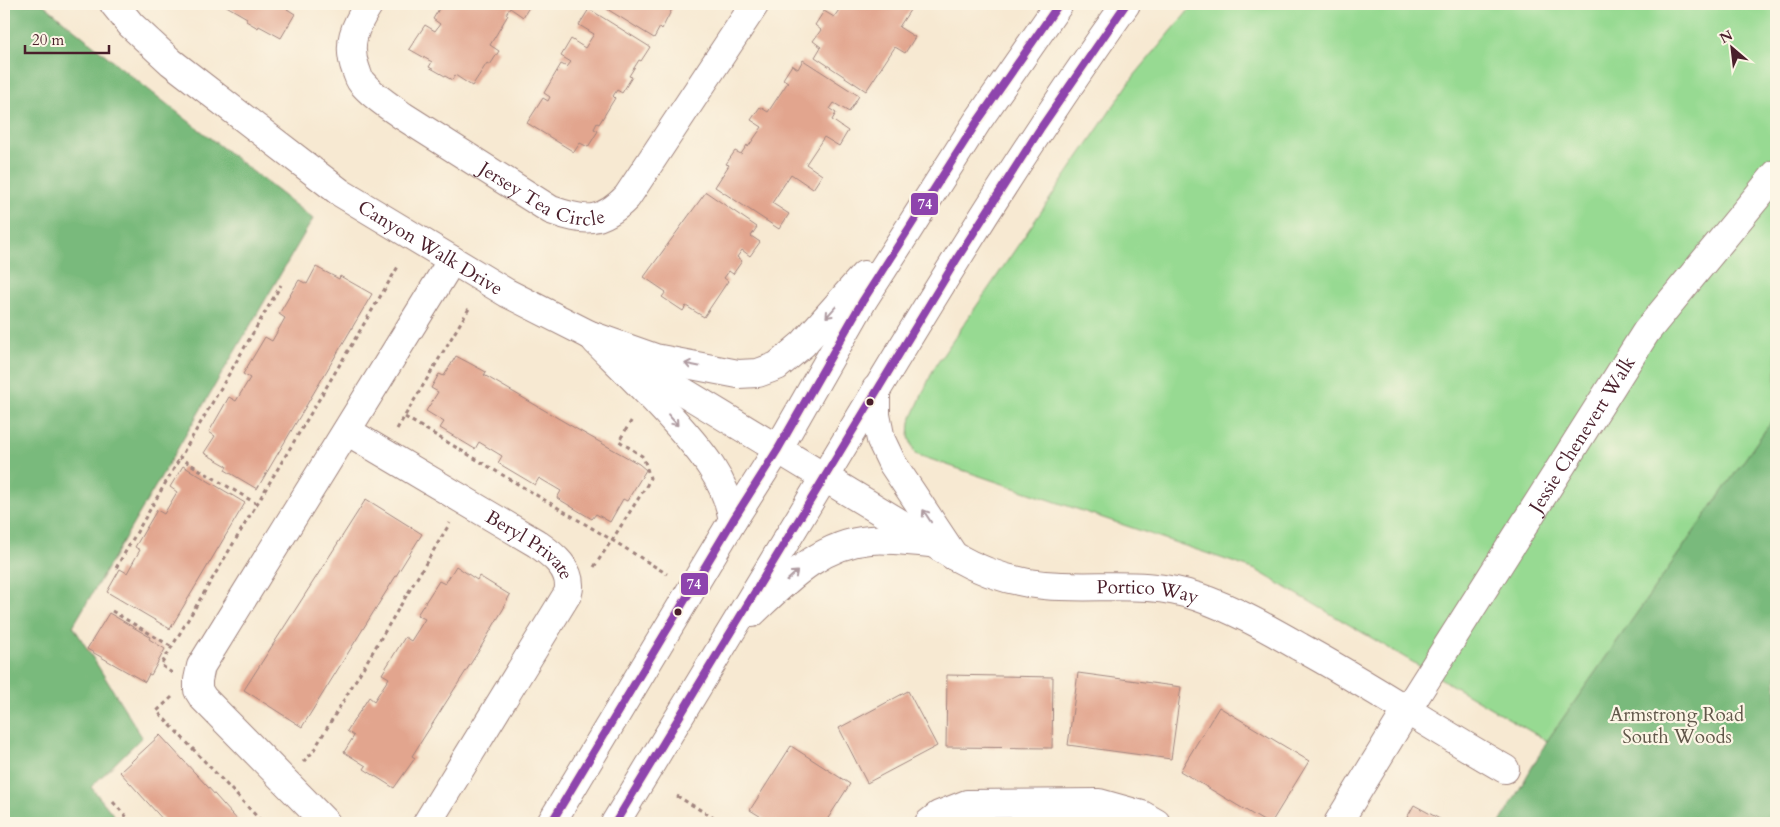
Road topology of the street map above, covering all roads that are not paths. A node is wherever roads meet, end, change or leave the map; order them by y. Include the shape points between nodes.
1 (114, 4) edge
2 (369, 4) edge
3 (755, 4) edge
4 (1059, 4) edge
5 (1126, 4) edge
6 (1776, 174) edge
7 (921, 211) junction
8 (452, 260) junction
9 (590, 335) junction
10 (876, 389) junction
11 (346, 431) junction
12 (778, 449) junction
13 (823, 478) junction
14 (733, 520) junction
15 (942, 550) junction
16 (730, 632) junction
17 (1407, 710) junction
18 (1505, 769) dead end
19 (326, 823) edge
20 (427, 823) edge
21 (551, 823) edge
22 (615, 823) edge
23 (929, 823) edge
24 (1156, 823) edge
25 (1338, 823) edge

1 - 8 street, Canyon Walk Drive via 131,25 171,62 341,193
2 - 3 street, Jersey Tea Circle via 352,40 352,59 361,83 379,100 551,210 577,219 604,216 627,197
4 - 7 street via 977,122
5 - 10 street via 1024,152
6 - 17 street, Jessie Chenevert Walk via 1646,332
7 -> 9 street via 803,344 766,370 738,374 655,358
7 - 12 street via 862,302
8 - 9 street, Canyon Walk Drive via 507,293
8 - 11 street
9 - 12 street, Canyon Walk Drive
9 -> 14 street via 700,451 719,478
10 - 13 street
15 -> 10 street via 881,440 876,415
11 - 19 street via 194,682 210,707
11 - 20 street, Beryl Private via 548,551 565,570 568,582 568,593
12 - 13 street, Portico Way
12 - 14 street
13 - 15 street, Portico Way
13 - 16 street
14 - 21 street
16 -> 15 street via 800,568 828,552 870,540
15 - 17 street, Portico Way via 974,568 1027,583 1131,585 1198,597 1263,626
16 - 22 street
17 - 18 street, Portico Way
17 - 25 street, Jessie Chenevert Walk
23 - 24 street via 938,815 967,804 1099,803 1142,814

